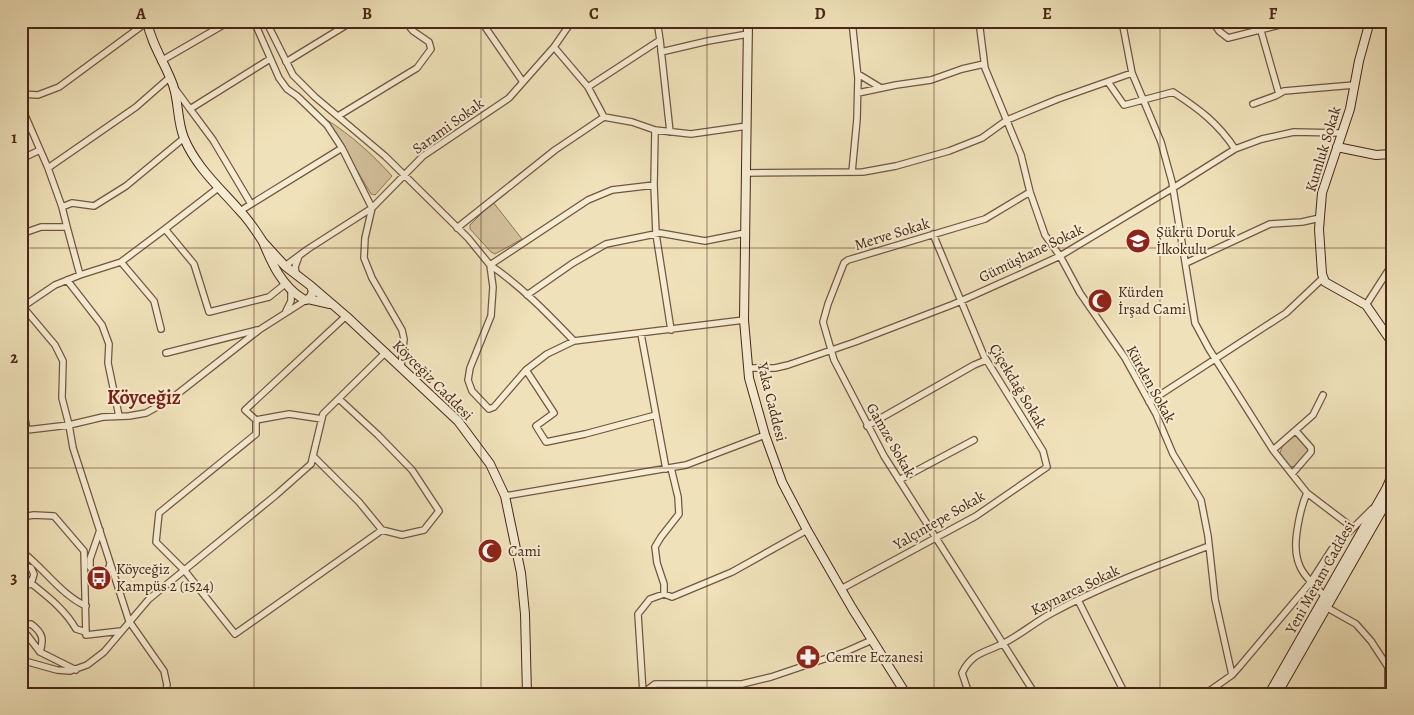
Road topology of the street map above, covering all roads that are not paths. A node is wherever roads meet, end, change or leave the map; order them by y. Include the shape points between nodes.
1 (26, 21) edge
2 (230, 21) edge
3 (254, 21) edge
4 (266, 21) edge
5 (353, 21) edge
6 (481, 21) edge
7 (572, 21) edge
8 (657, 21) edge
9 (748, 21) edge
10 (852, 21) edge
11 (979, 21) edge
12 (1122, 21) edge
13 (1212, 21) edge
14 (1295, 21) edge
15 (1370, 21) edge
16 (147, 22) edge
17 (408, 22) edge
18 (21, 23) edge
19 (1261, 31) junction
20 (748, 34) junction
21 (660, 40) junction
22 (554, 47) junction
23 (661, 52) junction
24 (270, 59) junction
25 (161, 61) junction
26 (286, 62) junction
27 (984, 64) junction
28 (1132, 73) junction
29 (858, 74) junction
30 (169, 78) junction
31 (523, 82) junction
32 (1108, 82) junction
33 (1354, 85) junction
34 (173, 86) junction
35 (588, 86) junction
36 (881, 88) junction
37 (858, 93) junction
38 (21, 94) edge
39 (1278, 94) junction
40 (1144, 99) junction
41 (1253, 104) dead end
42 (21, 106) edge
43 (190, 109) junction
44 (338, 116) junction
45 (604, 117) junction
46 (1007, 120) junction
47 (747, 126) junction
48 (655, 130) junction
49 (670, 132) junction
50 (1342, 134) junction
51 (184, 138) junction
52 (1337, 147) junction
53 (342, 148) junction
54 (1235, 148) junction
55 (40, 150) junction
56 (1393, 152) edge
57 (21, 159) edge
58 (48, 168) junction
59 (852, 172) junction
60 (746, 173) junction
61 (404, 176) junction
62 (654, 185) junction
63 (218, 188) junction
64 (1173, 188) junction
65 (1030, 192) junction
66 (251, 204) junction
67 (62, 207) junction
68 (372, 208) junction
69 (240, 211) junction
70 (1320, 218) junction
71 (67, 227) junction
72 (457, 228) junction
73 (165, 229) junction
74 (21, 234) edge
75 (656, 234) junction
76 (745, 234) junction
77 (933, 234) junction
78 (263, 242) junction
79 (300, 254) junction
80 (1060, 256) junction
81 (121, 262) junction
82 (1186, 263) junction
83 (1393, 263) edge
84 (490, 265) junction
85 (286, 266) junction
86 (296, 273) junction
87 (80, 274) junction
88 (280, 276) junction
89 (1323, 278) junction
90 (67, 280) junction
91 (285, 284) junction
92 (311, 286) junction
93 (291, 290) junction
94 (527, 295) junction
95 (307, 299) junction
96 (961, 301) junction
97 (332, 305) junction
98 (1366, 306) junction
99 (22, 308) edge
100 (283, 314) junction
101 (346, 316) junction
102 (744, 320) junction
103 (161, 328) dead end
104 (259, 330) junction
105 (671, 330) junction
106 (641, 334) junction
107 (574, 341) junction
108 (1393, 344) edge
109 (830, 350) junction
110 (386, 352) junction
111 (166, 353) dead end
112 (1216, 359) junction
113 (986, 360) junction
114 (401, 367) junction
115 (748, 368) junction
116 (526, 370) junction
117 (1322, 395) dead end
118 (21, 398) edge
119 (339, 399) junction
120 (1150, 402) junction
121 (656, 415) junction
122 (120, 416) junction
123 (256, 420) junction
124 (322, 420) junction
125 (69, 425) junction
126 (867, 426) junction
127 (1296, 431) junction
128 (765, 435) junction
129 (974, 440) dead end
130 (1274, 450) junction
131 (314, 457) junction
132 (1047, 467) joint
133 (668, 469) junction
134 (1393, 473) edge
135 (1292, 474) junction
136 (899, 480) junction
137 (1393, 491) edge
138 (1307, 493) junction
139 (505, 496) junction
140 (1376, 506) junction
141 (21, 517) edge
142 (1353, 528) junction
143 (100, 530) junction
144 (382, 530) junction
145 (806, 530) junction
146 (935, 538) junction
147 (1209, 546) junction
148 (21, 551) edge
149 (110, 562) junction
150 (21, 565) edge
151 (87, 565) junction
152 (31, 568) junction
153 (185, 571) junction
154 (22, 576) edge
155 (1310, 582) junction
156 (31, 584) junction
157 (21, 587) edge
158 (841, 588) junction
159 (664, 594) junction
160 (1325, 596) junction
161 (1078, 600) junction
162 (86, 606) junction
163 (1326, 607) junction
164 (129, 621) junction
165 (21, 624) edge
166 (21, 630) edge
167 (121, 631) junction
168 (86, 632) junction
169 (872, 640) junction
170 (1003, 644) junction
171 (40, 652) junction
172 (21, 660) edge
173 (1391, 666) edge
174 (76, 670) junction
175 (1232, 675) junction
176 (21, 688) edge
177 (642, 693) edge
178 (37, 694) edge
179 (165, 694) edge
180 (527, 694) edge
181 (906, 694) edge
182 (969, 694) edge
183 (1035, 694) edge
184 (1126, 694) edge
185 (1205, 694) edge
186 (1269, 694) edge
187 (1277, 694) edge
188 (1388, 694) edge

1 - 18 street
2 - 25 street
3 - 24 street
4 - 26 street
5 - 26 street
6 - 31 street
7 - 22 street, Sarami Sokak
8 - 21 street
9 - 20 street, Yaka Caddesi
10 - 29 street
11 - 27 street, Kürden Sokak
12 - 28 street
13 - 19 street via 1228,38
14 - 19 street
15 - 33 street, Kumluk Sokak
16 - 25 street
16 - 38 street via 59,87 38,95
17 - 44 street via 413,31 429,42 431,49 417,68
19 - 39 street
20 - 23 street
20 - 47 street, Yaka Caddesi
21 - 23 street
21 - 35 street
22 - 31 street, Sarami Sokak
22 - 35 street
23 - 49 street
24 - 43 street
24 - 53 street via 286,89 327,125
25 - 30 street
26 - 44 street via 293,75
27 - 36 street via 931,80
27 - 46 street, Kürden Sokak
28 - 32 street
28 - 40 street
29 - 36 street
29 - 37 street
30 - 34 street
30 - 58 street via 136,107
31 - 61 street, Sarami Sokak via 509,98 423,156
32 - 40 street via 1124,105
32 - 46 street
33 - 39 street
33 - 50 street, Kumluk Sokak
34 - 43 street
34 - 51 street
35 - 45 street
36 - 37 street
37 - 59 street
39 - 41 street
40 - 54 street via 1173,92 1210,118
40 - 64 street via 1161,142
42 - 55 street
43 - 66 street via 213,140
44 - 61 street
45 - 48 street
45 - 72 street via 555,150
46 - 59 street via 982,138 949,151 896,166
46 - 65 street, Kürden Sokak
47 - 49 street via 691,134
47 - 60 street, Yaka Caddesi
48 - 49 street
48 - 62 street
50 - 52 street, Kumluk Sokak
50 - 54 street, Gümüşhane Sokak via 1294,132
51 - 63 street
51 - 67 street via 126,186 94,206 72,203
52 - 56 street via 1376,155
52 - 70 street, Kumluk Sokak via 1322,193
53 - 66 street
53 - 68 street
54 - 64 street, Gümüşhane Sokak
55 - 57 street
55 - 58 street
58 - 67 street
59 - 60 street
60 - 76 street, Yaka Caddesi
61 - 68 street, Sarami Sokak
61 - 72 street
62 - 75 street
62 - 84 street via 612,190 588,200
63 - 69 street
63 - 73 street
64 - 80 street, Gümüşhane Sokak
64 - 82 street
65 - 77 street, Merve Sokak via 985,219
65 - 80 street, Kürden Sokak via 1045,235
66 - 69 street
67 - 71 street
68 - 79 street, Sarami Sokak
68 - 114 street via 364,258 402,330
69 - 78 street
70 - 82 street via 1270,224
70 - 89 street, Kumluk Sokak
71 - 74 street via 41,227
71 - 87 street
72 - 84 street
73 - 81 street
73 - 91 street via 194,264 209,312 269,296
75 - 76 street via 705,241
75 - 94 street via 606,244
75 - 105 street
76 - 102 street, Yaka Caddesi
77 - 96 street, Çiçekdağ Sokak
77 - 109 street, Merve Sokak via 856,257 844,264 823,322
78 - 85 street
78 - 88 street
79 - 85 street, Sarami Sokak
79 - 86 street
80 - 96 street, Gümüşhane Sokak
80 - 120 street, Kürden Sokak
81 - 87 street
81 - 103 street via 154,301
82 - 112 street via 1195,323
83 - 98 street
84 - 94 street
84 - 116 street via 493,286 491,316 468,380 472,391 489,409
85 - 86 street, Köyceğiz Caddesi
85 - 88 street via 279,271
86 - 92 street, Köyceğiz Caddesi
87 - 90 street
88 - 91 street, Köyceğiz Caddesi
89 - 98 street
89 - 112 street via 1286,313
90 - 99 street via 54,284
90 - 122 street via 102,325 109,344 108,363
91 - 93 street, Köyceğiz Caddesi
92 - 95 street via 313,294
92 - 97 street, Köyceğiz Caddesi
93 - 95 street, Köyceğiz Caddesi
93 - 100 street via 291,301
94 - 107 street
95 - 97 street, Köyceğiz Caddesi
95 - 100 street
96 - 109 street, Gümüşhane Sokak via 894,329
96 - 113 street, Çiçekdağ Sokak
97 - 101 street, Köyceğiz Caddesi
98 - 108 street
99 - 125 street via 55,345 63,361 62,398
100 - 104 street
101 - 110 street, Köyceğiz Caddesi
101 - 123 street via 246,410
102 - 105 street
102 - 115 street, Yaka Caddesi
104 - 111 street
104 - 122 street via 171,399 146,413
105 - 106 street
106 - 107 street
106 - 121 street
107 - 116 street via 547,354
109 - 115 street, Gümüşhane Sokak via 775,368
109 - 126 street, Gamze Sokak
110 - 114 street, Köyceğiz Caddesi
110 - 119 street
112 - 120 street
112 - 130 street
113 - 126 street
113 - 132 street, Çiçekdağ Sokak via 1043,451
114 - 139 street, Köyceğiz Caddesi via 458,421 490,464
115 - 128 street, Yaka Caddesi
116 - 121 street via 554,413 536,426 546,442
117 - 127 street via 1312,415
118 - 125 street via 27,430
119 - 124 street via 323,414
119 - 144 street via 412,470 439,512 424,530 402,535
120 - 147 street, Kürden Sokak via 1173,454 1200,500
121 - 133 street
122 - 125 street
123 - 124 street via 289,414
123 - 153 street via 256,434 159,513 156,542
124 - 131 street
125 - 143 street via 72,448
126 - 136 street, Gamze Sokak
127 - 130 street
127 - 135 street via 1311,452
128 - 133 street
128 - 145 street, Yaka Caddesi via 782,482
129 - 136 street
130 - 135 street
131 - 144 street
131 - 153 street via 311,464 290,483
132 - 146 street, Yalçıntepe Sokak via 976,516
133 - 139 street
133 - 159 street via 678,496 679,514 655,547
134 - 140 street, Yeni Meram Caddesi
135 - 138 street
136 - 146 street, Gamze Sokak
137 - 163 street, Yeni Meram Caddesi
138 - 142 street
138 - 155 street via 1301,506 1294,553
139 - 180 street, Köyceğiz Caddesi via 521,573
140 - 142 street
140 - 160 street, Yeni Meram Caddesi
141 - 151 street via 54,516 84,551
142 - 155 street via 1332,549
143 - 149 street
143 - 151 street
144 - 153 street via 235,634
145 - 158 street, Yaka Caddesi
145 - 159 street via 732,572 672,597
146 - 158 street, Yalçıntepe Sokak
146 - 170 street, Gamze Sokak
147 - 161 street, Kaynarca Sokak
147 - 175 street, Kürden Sokak via 1215,599
148 - 162 street via 37,563 56,585
149 - 151 street via 108,570 99,573
149 - 164 street
150 - 152 street
151 - 162 street
152 - 154 street
152 - 156 street via 34,574
153 - 164 street via 149,599
154 - 156 street
155 - 160 street
155 - 175 street
156 - 157 street
156 - 168 street via 55,602 76,629
158 - 169 street, Yaka Caddesi
159 - 177 street via 650,598 638,614
160 - 186 street, Yeni Meram Caddesi
161 - 170 street, Kaynarca Sokak
161 - 184 street
162 - 168 street
163 - 173 street via 1356,624
163 - 187 street, Yeni Meram Caddesi
164 - 167 street
164 - 179 street via 164,671
165 - 171 street via 31,624 42,634
166 - 171 street
167 - 168 street via 86,635
167 - 174 street via 104,652
169 - 177 street via 845,652 742,684 655,684
169 - 181 street, Yaka Caddesi
170 - 182 street, Kaynarca Sokak via 967,662 962,673
170 - 183 street, Gamze Sokak
171 - 174 street
172 - 174 street via 57,670
173 - 188 street
175 - 185 street
176 - 178 street

